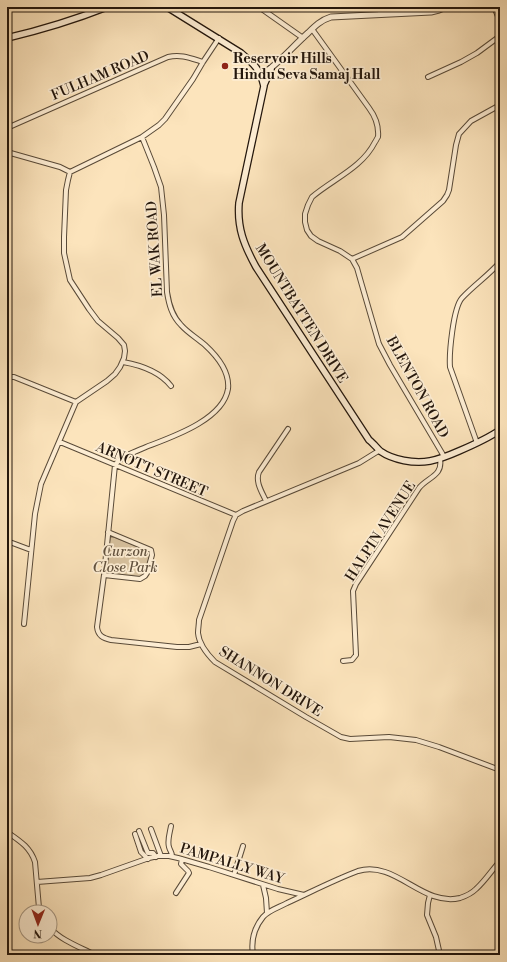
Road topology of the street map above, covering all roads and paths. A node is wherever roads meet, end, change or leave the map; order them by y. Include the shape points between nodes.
1 (107, 7) edge
2 (167, 7) edge
3 (259, 7) edge
4 (380, 7) edge
5 (446, 7) edge
6 (494, 7) edge
7 (380, 14) junction
8 (500, 21) edge
9 (312, 29) junction
10 (500, 36) edge
11 (7, 38) edge
12 (219, 38) junction
13 (303, 38) junction
14 (203, 62) junction
15 (271, 69) junction
16 (262, 75) junction
17 (428, 77) dead end
18 (264, 86) junction
19 (500, 105) edge
20 (7, 128) edge
21 (142, 137) junction
22 (7, 152) edge
23 (70, 172) junction
24 (352, 259) junction
25 (500, 262) edge
26 (123, 362) junction
27 (7, 377) edge
28 (171, 386) dead end
29 (76, 402) junction
30 (288, 429) dead end
31 (500, 430) edge
32 (60, 442) junction
33 (477, 443) junction
34 (380, 450) junction
35 (442, 458) junction
36 (115, 465) junction
37 (266, 501) junction
38 (236, 515) junction
39 (108, 532) junction
40 (7, 541) edge
41 (31, 550) junction
42 (104, 575) junction
43 (24, 624) dead end
44 (201, 644) junction
45 (343, 661) dead end
46 (500, 770) edge
47 (171, 826) dead end
48 (152, 829) dead end
49 (139, 831) dead end
50 (7, 832) edge
51 (135, 834) dead end
52 (243, 846) dead end
53 (159, 856) junction
54 (172, 856) junction
55 (148, 859) junction
56 (182, 859) junction
57 (500, 861) edge
58 (234, 875) junction
59 (37, 882) junction
60 (263, 884) junction
61 (176, 893) dead end
62 (304, 895) junction
63 (430, 895) junction
64 (39, 904) edge
65 (267, 913) junction
66 (58, 936) edge
67 (95, 955) edge
68 (253, 955) edge
69 (440, 955) edge

1 - 11 main road
2 - 12 main road
3 - 13 street
4 - 7 street
5 - 7 street via 431,12
6 - 8 street
7 - 9 street via 331,17
9 - 13 street
9 - 24 street via 370,108 377,125 378,138 371,150 359,163 312,197 305,214 307,230 311,236
10 - 17 street via 477,54
12 - 14 street
12 - 16 main road via 241,52
13 - 15 street
14 - 20 street, FULHAM ROAD via 183,56 168,57
14 - 21 street via 165,119
15 - 16 street
15 - 18 main road
16 - 18 main road, MOUNTBATTEN DRIVE
18 - 34 main road, MOUNTBATTEN DRIVE via 239,203 239,222 243,239 256,266 366,435
19 - 24 street via 471,121 459,134 449,190 443,201 402,237
21 - 23 street
21 - 36 street, EL WAK ROAD via 161,187 169,304 182,326 219,360 226,372 228,390 224,401 215,412 198,424 134,452
22 - 23 street
23 - 26 street via 66,190 64,237 64,253 70,280 98,321 124,345
24 - 35 street, BLENTON ROAD via 357,268 376,337 442,453
25 - 33 street via 461,299 453,328 450,367
26 - 28 street via 148,369
26 - 29 street via 108,380
27 - 29 street via 14,377
29 - 32 street
30 - 37 street via 257,477
31 - 33 main road, MOUNTBATTEN DRIVE
32 - 36 street, ARNOTT STREET
32 - 41 street via 39,491
33 - 35 main road, MOUNTBATTEN DRIVE
34 - 35 main road, MOUNTBATTEN DRIVE via 411,462 429,462
34 - 37 street via 359,463
35 - 45 street, HALPIN AVENUE via 438,472 419,488 356,584 356,655 352,660
36 - 38 street, ARNOTT STREET
36 - 39 street
37 - 38 street
38 - 44 street, SHANNON DRIVE via 199,620 198,633
39 - 42 street
39 - 42 street via 151,550 152,555 147,573 140,579
40 - 41 street
41 - 43 street
42 - 44 street via 97,627 102,638 177,647
44 - 46 street, SHANNON DRIVE via 215,662 341,737 416,740
47 - 54 street via 169,847
48 - 53 street
49 - 53 street via 148,853
50 - 59 street via 33,855
51 - 55 street via 141,852
52 - 58 street
53 - 54 street, PAMPALLY WAY
53 - 55 street, PAMPALLY WAY
54 - 56 street, PAMPALLY WAY
55 - 59 street, PAMPALLY WAY via 99,876
56 - 58 street, PAMPALLY WAY
56 - 61 street via 181,864 189,873
57 - 63 street via 469,894 448,899
58 - 60 street, PAMPALLY WAY
59 - 64 street
60 - 62 street, PAMPALLY WAY
60 - 65 street
62 - 63 street via 364,870 386,873
62 - 65 street
63 - 69 street via 427,915
65 - 68 street via 254,934
66 - 67 street

